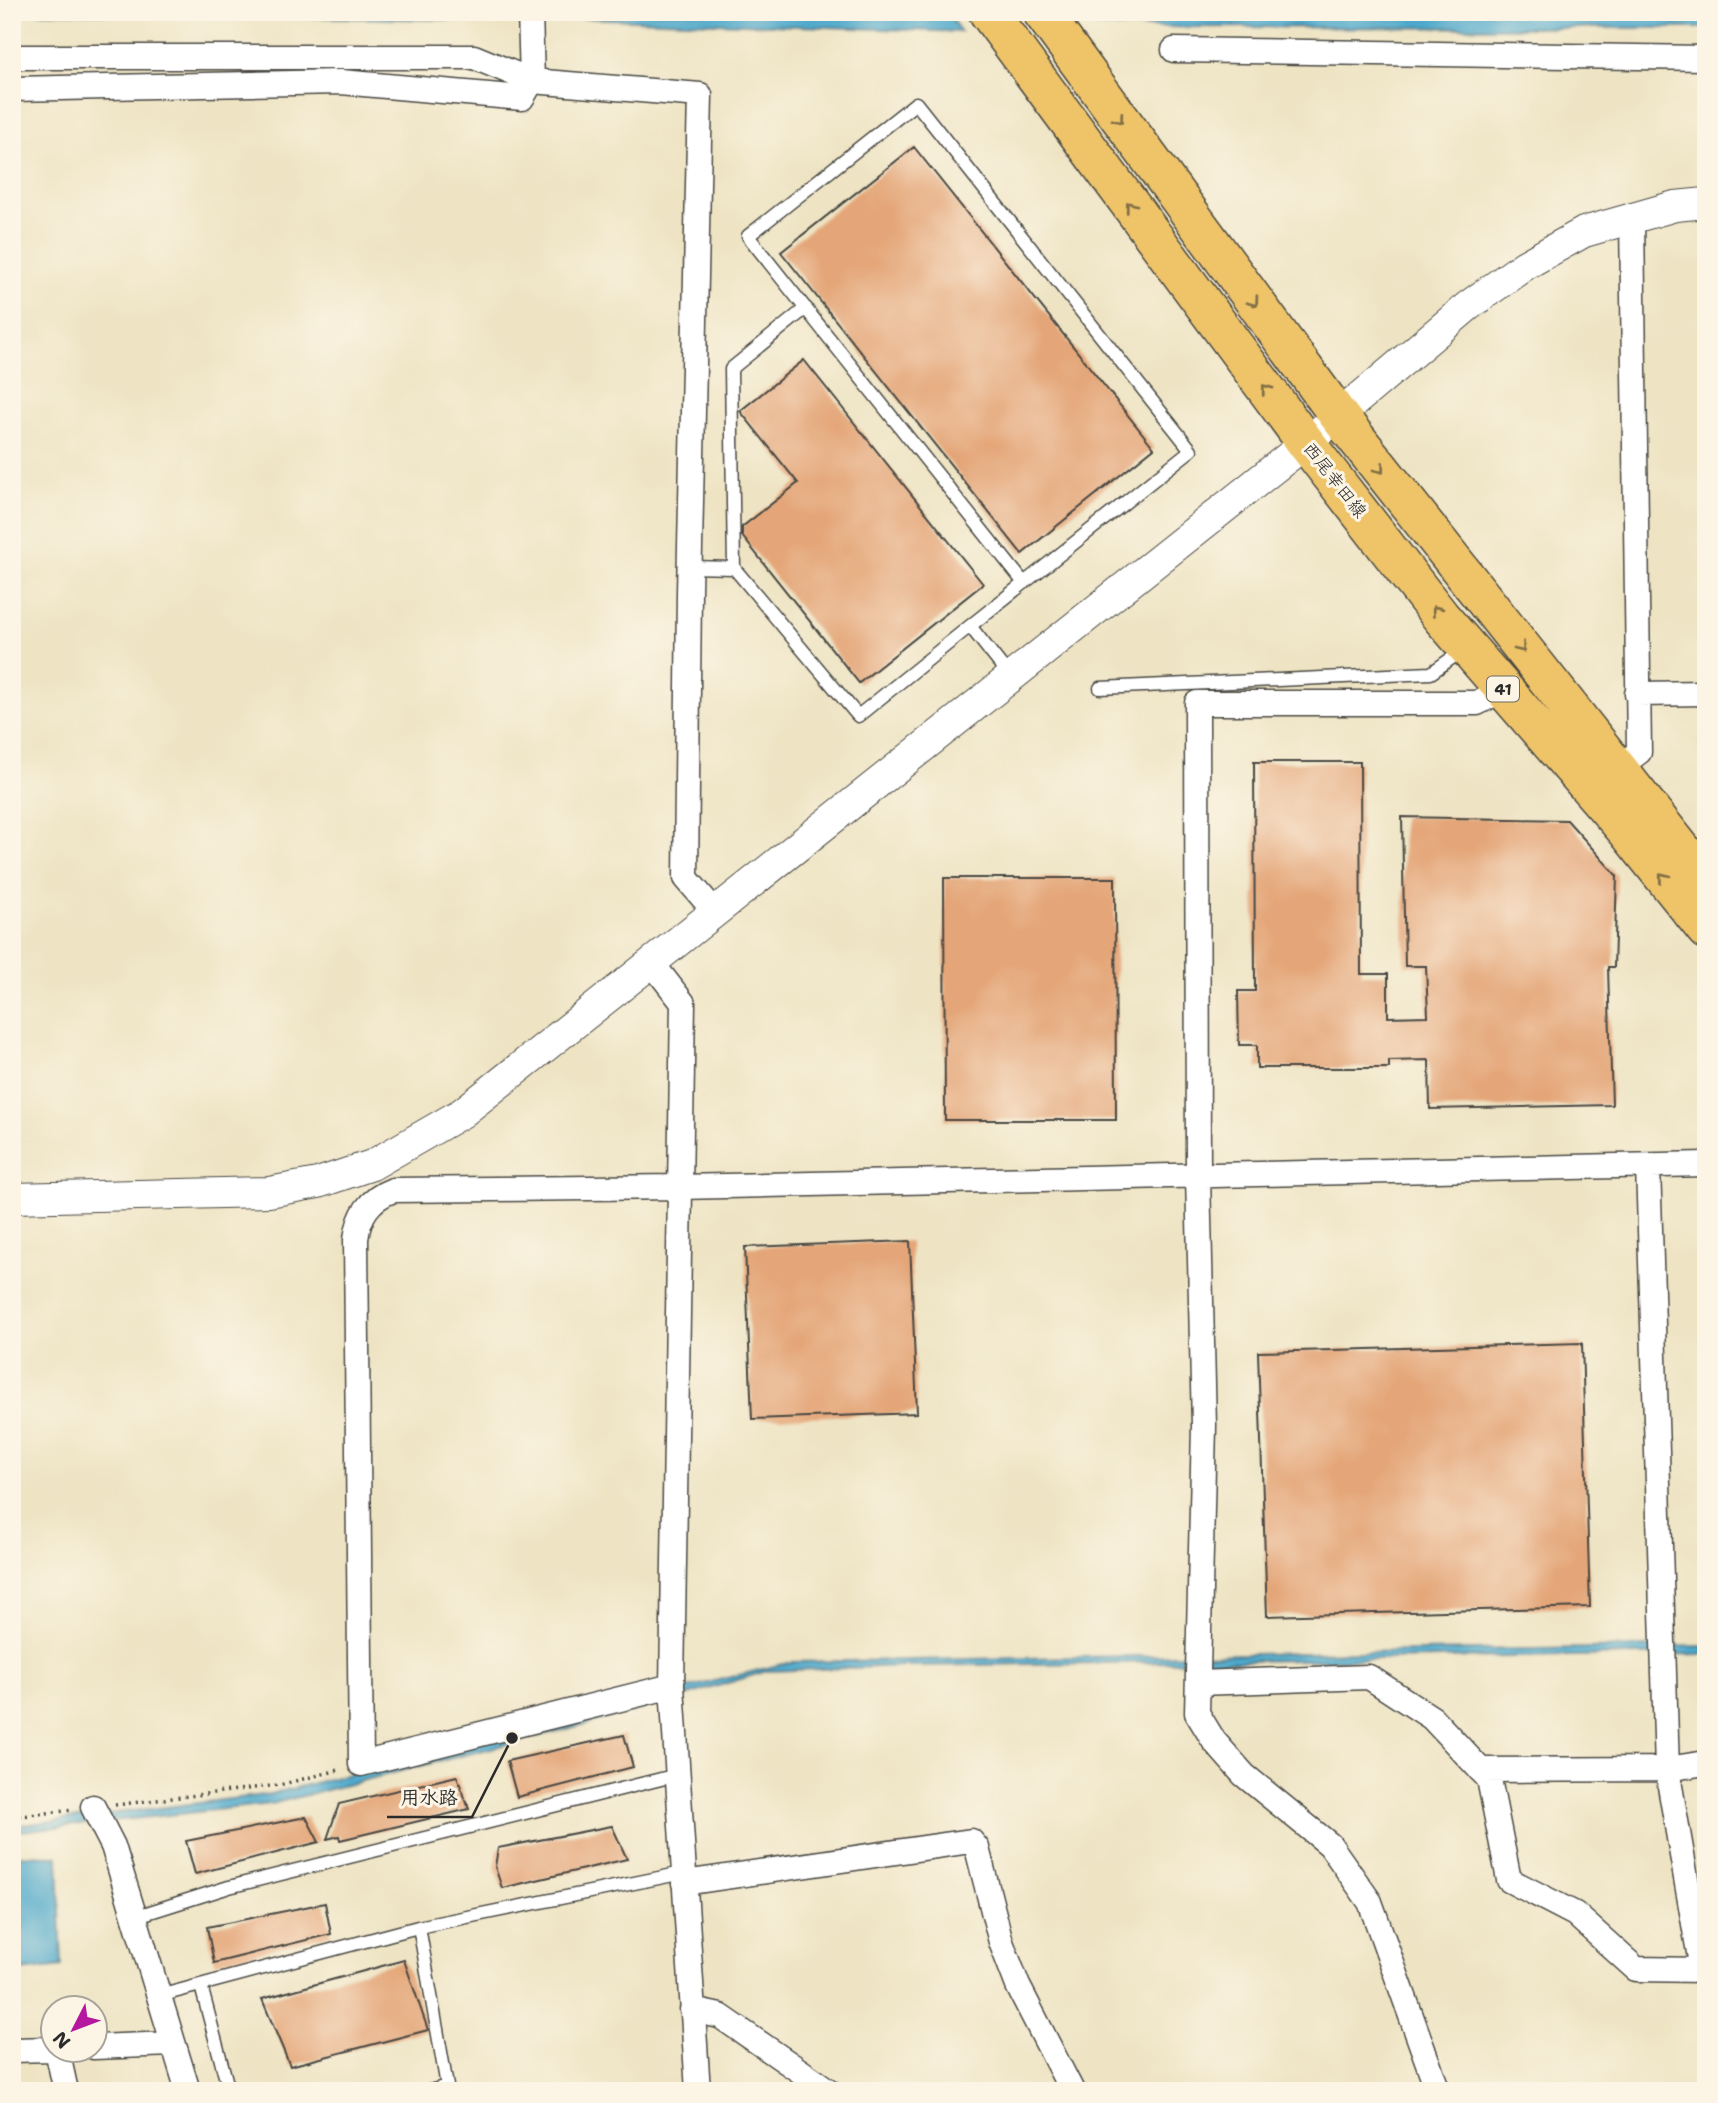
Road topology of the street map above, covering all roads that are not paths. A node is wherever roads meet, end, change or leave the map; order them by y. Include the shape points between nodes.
1 (530, 12) edge
2 (988, 12) edge
3 (1042, 12) edge
4 (1174, 50) dead end
5 (12, 57) edge
6 (1706, 58) edge
7 (532, 81) junction
8 (12, 89) edge
9 (1706, 204) edge
10 (1632, 217) junction
11 (806, 308) junction
12 (1338, 415) junction
13 (1306, 443) junction
14 (689, 567) junction
15 (734, 568) junction
16 (1024, 583) junction
17 (970, 625) junction
18 (1469, 646) junction
19 (1012, 678) junction
20 (1100, 688) dead end
21 (1504, 690) junction
22 (1706, 693) edge
23 (1637, 694) junction
24 (1616, 769) junction
25 (1706, 880) edge
26 (716, 913) junction
27 (1706, 930) edge
28 (652, 964) junction
29 (1706, 1164) edge
30 (1648, 1166) junction
31 (1198, 1176) junction
32 (679, 1187) junction
33 (12, 1198) edge
34 (1198, 1683) junction
35 (672, 1686) junction
36 (1706, 1763) edge
37 (1667, 1769) junction
38 (1480, 1770) junction
39 (677, 1775) junction
40 (94, 1808) road end
41 (683, 1878) junction
42 (134, 1917) junction
43 (419, 1927) junction
44 (1704, 1971) edge
45 (201, 1986) junction
46 (159, 1996) junction
47 (692, 2010) junction
48 (173, 2044) junction
49 (108, 2046) edge
50 (12, 2050) edge
51 (38, 2050) edge
52 (59, 2064) edge
53 (66, 2091) edge
54 (188, 2091) edge
55 (229, 2091) edge
56 (430, 2091) edge
57 (698, 2091) edge
58 (829, 2091) edge
59 (1072, 2091) edge
60 (1438, 2091) edge

1 - 7 street
13 -> 2 main road, 西尾幸田線 / 41
3 -> 12 main road, 41
4 - 6 street
5 - 7 street via 474,57
7 - 8 street via 522,98 341,82
7 - 14 street via 701,95
9 - 10 street
10 - 12 street via 1584,232 1525,265 1468,306
10 - 23 street
11 - 15 lane via 732,369
11 - 16 lane
11 - 16 lane via 748,236 916,103 1191,450
12 - 13 street
12 -> 24 main road, 41
18 -> 13 main road, 西尾幸田線 / 41 via 1441,617
13 - 19 street
14 - 15 lane
14 - 26 street via 686,878
15 - 17 lane via 858,716
16 - 17 lane
17 - 19 lane
18 - 20 lane via 1431,673
18 - 21 main road, 西尾幸田線 / 41
19 - 26 street
27 -> 21 main road, 西尾幸田線 / 41
21 - 31 street via 1477,703 1197,703
22 - 23 street
23 - 24 street via 1639,752
24 - 25 main road, 41
26 - 28 street
28 - 32 street via 683,1003
28 - 33 street via 462,1113 372,1165 318,1183 269,1192
29 - 30 street
30 - 31 street
30 - 37 street
31 - 32 street
31 - 34 street via 1204,1426
32 - 35 street
32 - 35 street via 393,1190 379,1195 359,1218 356,1239 361,1764
34 - 38 street via 1369,1677 1432,1718
34 - 60 street via 1198,1713 1214,1741 1244,1775 1330,1845 1370,1902
35 - 39 street
36 - 37 street
37 - 38 street
37 - 44 street
38 - 44 street via 1489,1779 1509,1880 1574,1914 1636,1969
39 - 41 street
39 - 42 lane via 229,1887
40 - 42 street via 113,1846
41 - 43 lane
41 - 47 street
41 - 59 street via 971,1842 977,1849 1001,1942 1018,1986
42 - 46 street
43 - 45 lane
43 - 56 lane via 447,2086
45 - 46 lane
45 - 55 lane
46 - 48 street
47 - 57 street
47 - 58 street via 720,2016
48 - 49 street
48 - 54 street
50 - 51 street
52 - 53 street

